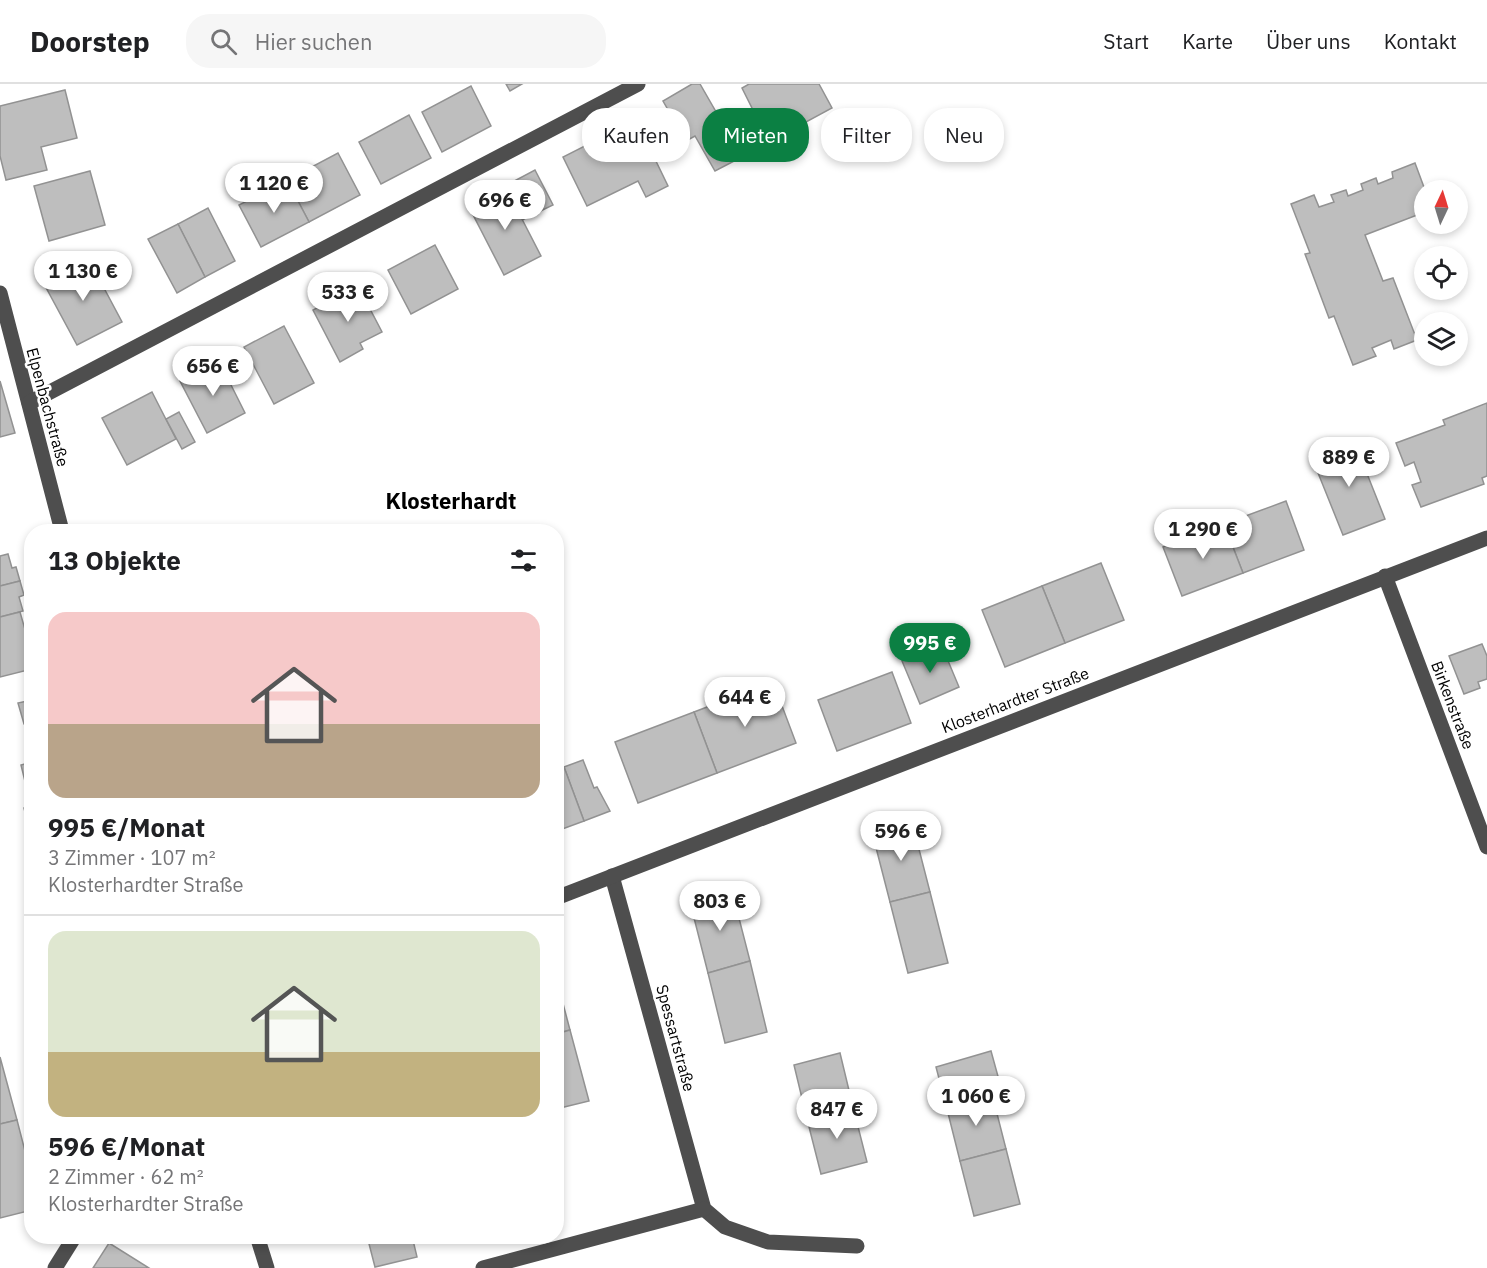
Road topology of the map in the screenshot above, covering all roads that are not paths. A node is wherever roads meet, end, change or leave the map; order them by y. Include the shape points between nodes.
1 (638, 84) edge
2 (0, 293) edge
3 (29, 404) junction
4 (60, 524) edge
5 (1487, 538) edge
6 (1385, 576) junction
7 (1487, 847) edge
8 (612, 876) junction
9 (564, 895) edge
10 (704, 1209) junction
11 (70, 1244) edge
12 (260, 1244) edge
13 (856, 1246) dead end
14 (55, 1268) edge
15 (267, 1268) edge
16 (483, 1268) edge

1 - 3 street
2 - 3 street, Elpenbachstraße
3 - 4 street, Elpenbachstraße
5 - 6 street, Klosterhardter Straße
6 - 7 street, Birkenstraße
6 - 8 street, Klosterhardter Straße
8 - 9 street, Klosterhardter Straße
8 - 10 street, Spessartstraße
10 - 13 street via 725,1227 768,1242
10 - 16 street
11 - 14 street
12 - 15 street

